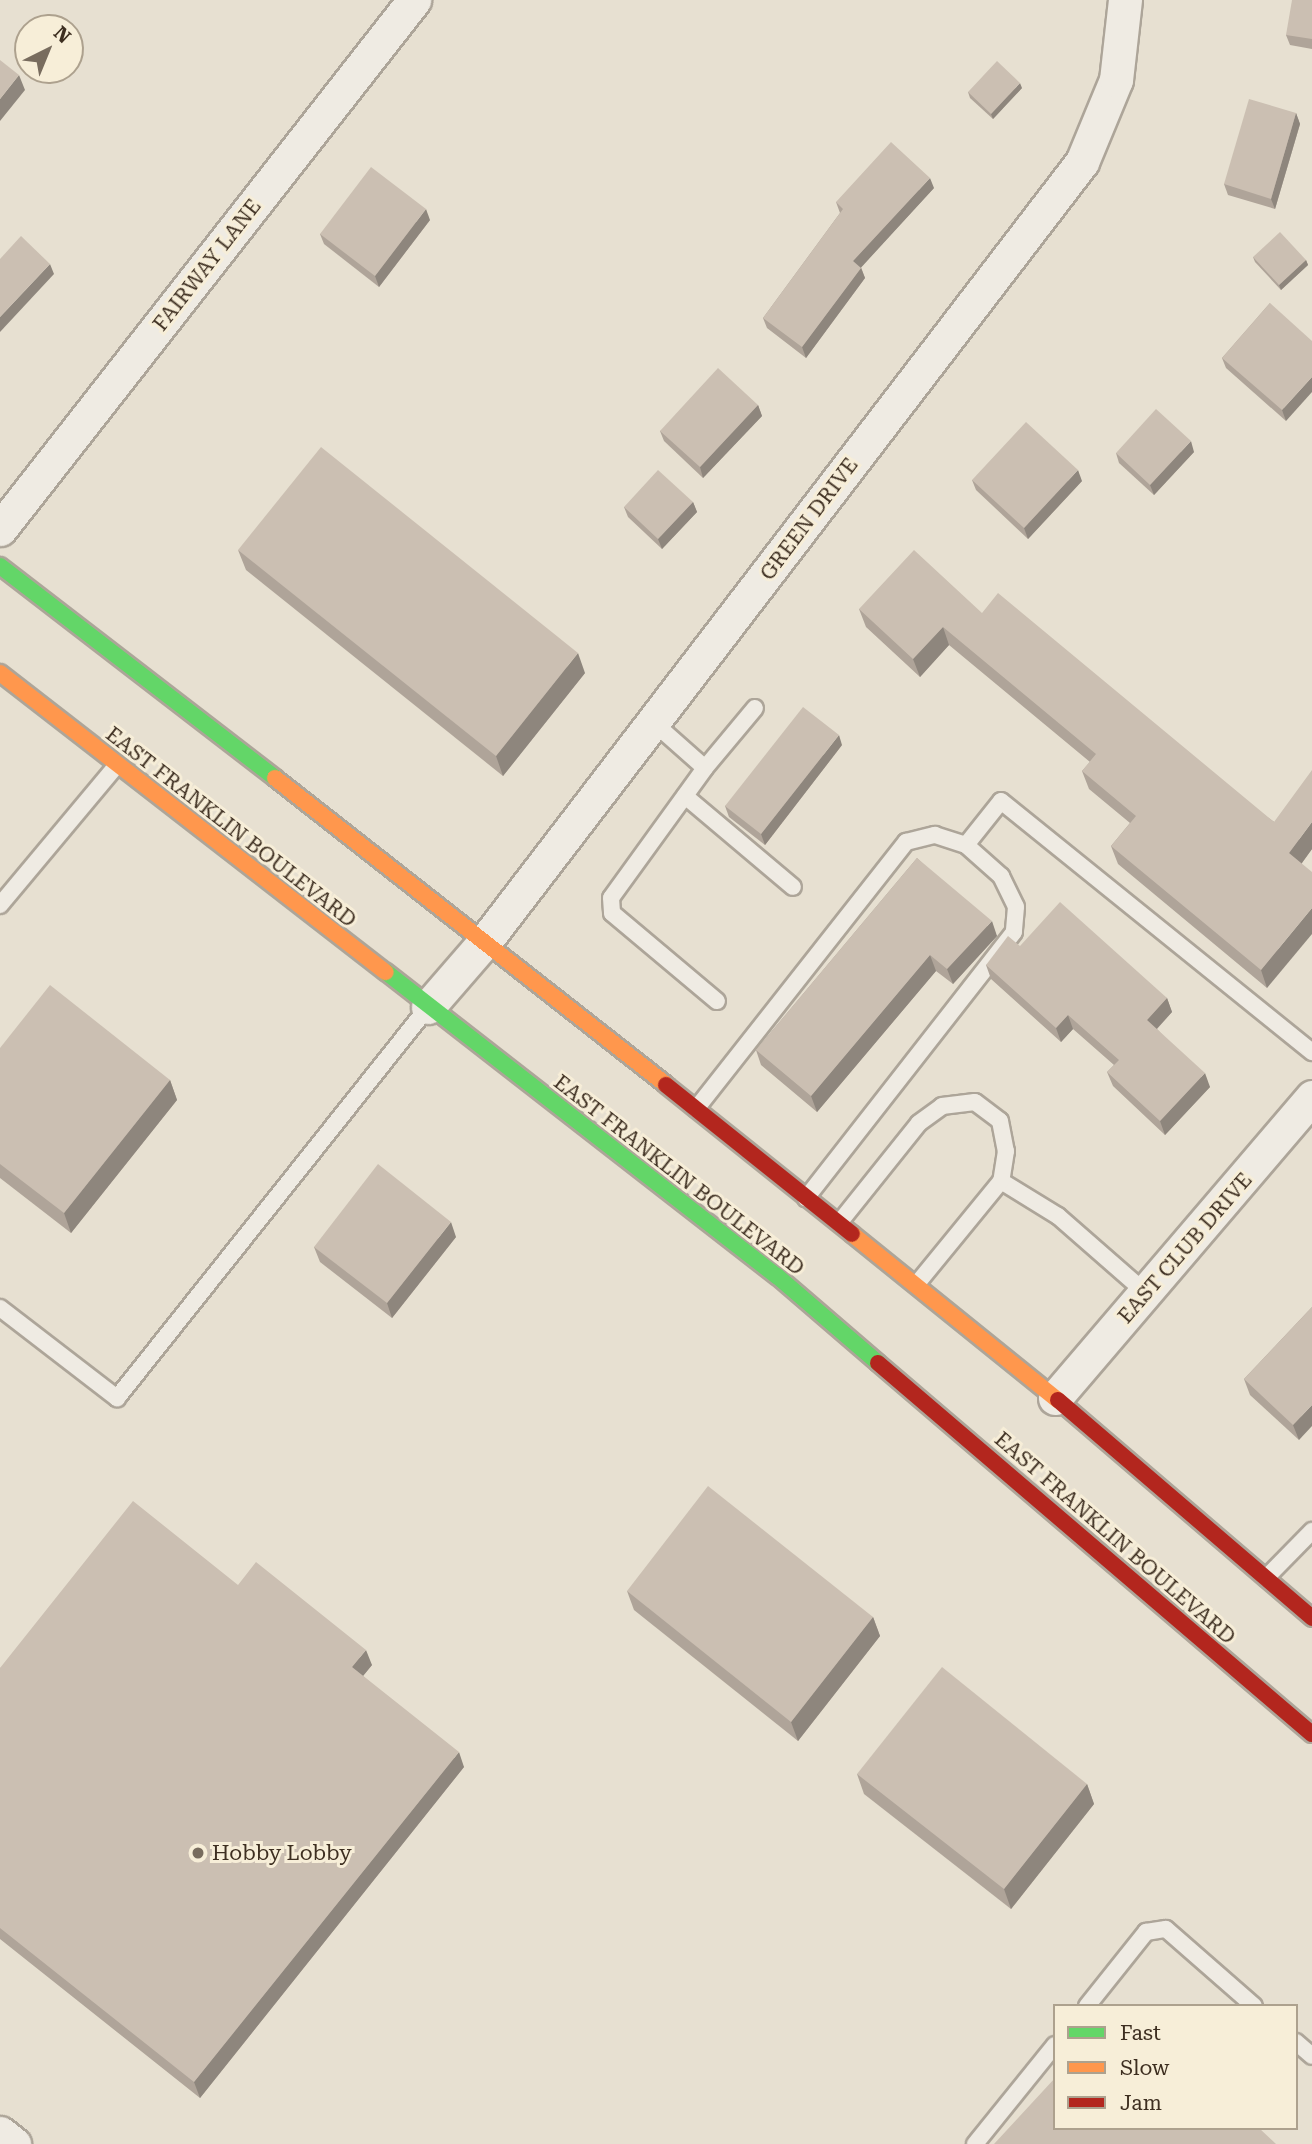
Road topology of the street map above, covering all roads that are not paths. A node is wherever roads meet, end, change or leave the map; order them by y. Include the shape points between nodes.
1 (414, 0) edge
2 (1125, 0) edge
3 (0, 529) edge
4 (0, 566) edge
5 (0, 673) edge
6 (755, 708) dead end
7 (653, 722) junction
8 (117, 765) junction
9 (705, 768) junction
10 (685, 796) junction
11 (966, 845) junction
12 (793, 887) dead end
13 (0, 905) edge
14 (486, 940) junction
15 (717, 1001) dead end
16 (428, 1007) junction
17 (1312, 1052) edge
18 (1312, 1097) edge
19 (696, 1109) junction
20 (1001, 1181) junction
21 (806, 1198) junction
22 (839, 1223) junction
23 (916, 1285) junction
24 (1146, 1293) junction
25 (0, 1308) edge
26 (1055, 1398) junction
27 (1312, 1531) edge
28 (1266, 1578) junction
29 (1312, 1618) edge
30 (1312, 1734) edge
31 (1089, 2004) edge
32 (1252, 2004) edge
33 (1298, 2044) edge
34 (1053, 2047) edge
35 (1312, 2056) edge
36 (0, 2133) edge
37 (14, 2144) edge
38 (975, 2144) edge

1 - 3 street, FAIRWAY LANE
2 - 7 street, GREEN DRIVE via 1116,79 1082,162
4 - 14 main road
5 - 8 main road, EAST FRANKLIN BOULEVARD
6 - 9 lane
7 - 9 lane
7 - 14 street, GREEN DRIVE
8 - 13 lane
8 - 16 main road, EAST FRANKLIN BOULEVARD
9 - 10 lane
10 - 12 lane
10 - 15 lane via 611,898 612,913
11 - 17 lane via 1001,801
11 - 19 lane via 935,835 906,842
11 - 21 lane via 1001,876 1016,907 1014,932
14 - 16 street, GREEN DRIVE
14 - 19 main road
16 - 25 lane via 117,1398
16 - 30 main road, EAST FRANKLIN BOULEVARD via 777,1276
18 - 24 street, EAST CLUB DRIVE
19 - 21 main road
20 - 22 lane via 1006,1151 1000,1121 975,1102 942,1106 919,1123
20 - 23 lane
20 - 24 lane via 1058,1216
21 - 22 main road
22 - 23 main road
23 - 26 main road
24 - 26 street, EAST CLUB DRIVE
26 - 28 main road
27 - 28 lane
28 - 29 main road
31 - 32 lane via 1146,1932 1167,1929
33 - 35 lane
34 - 38 lane
36 - 37 street

